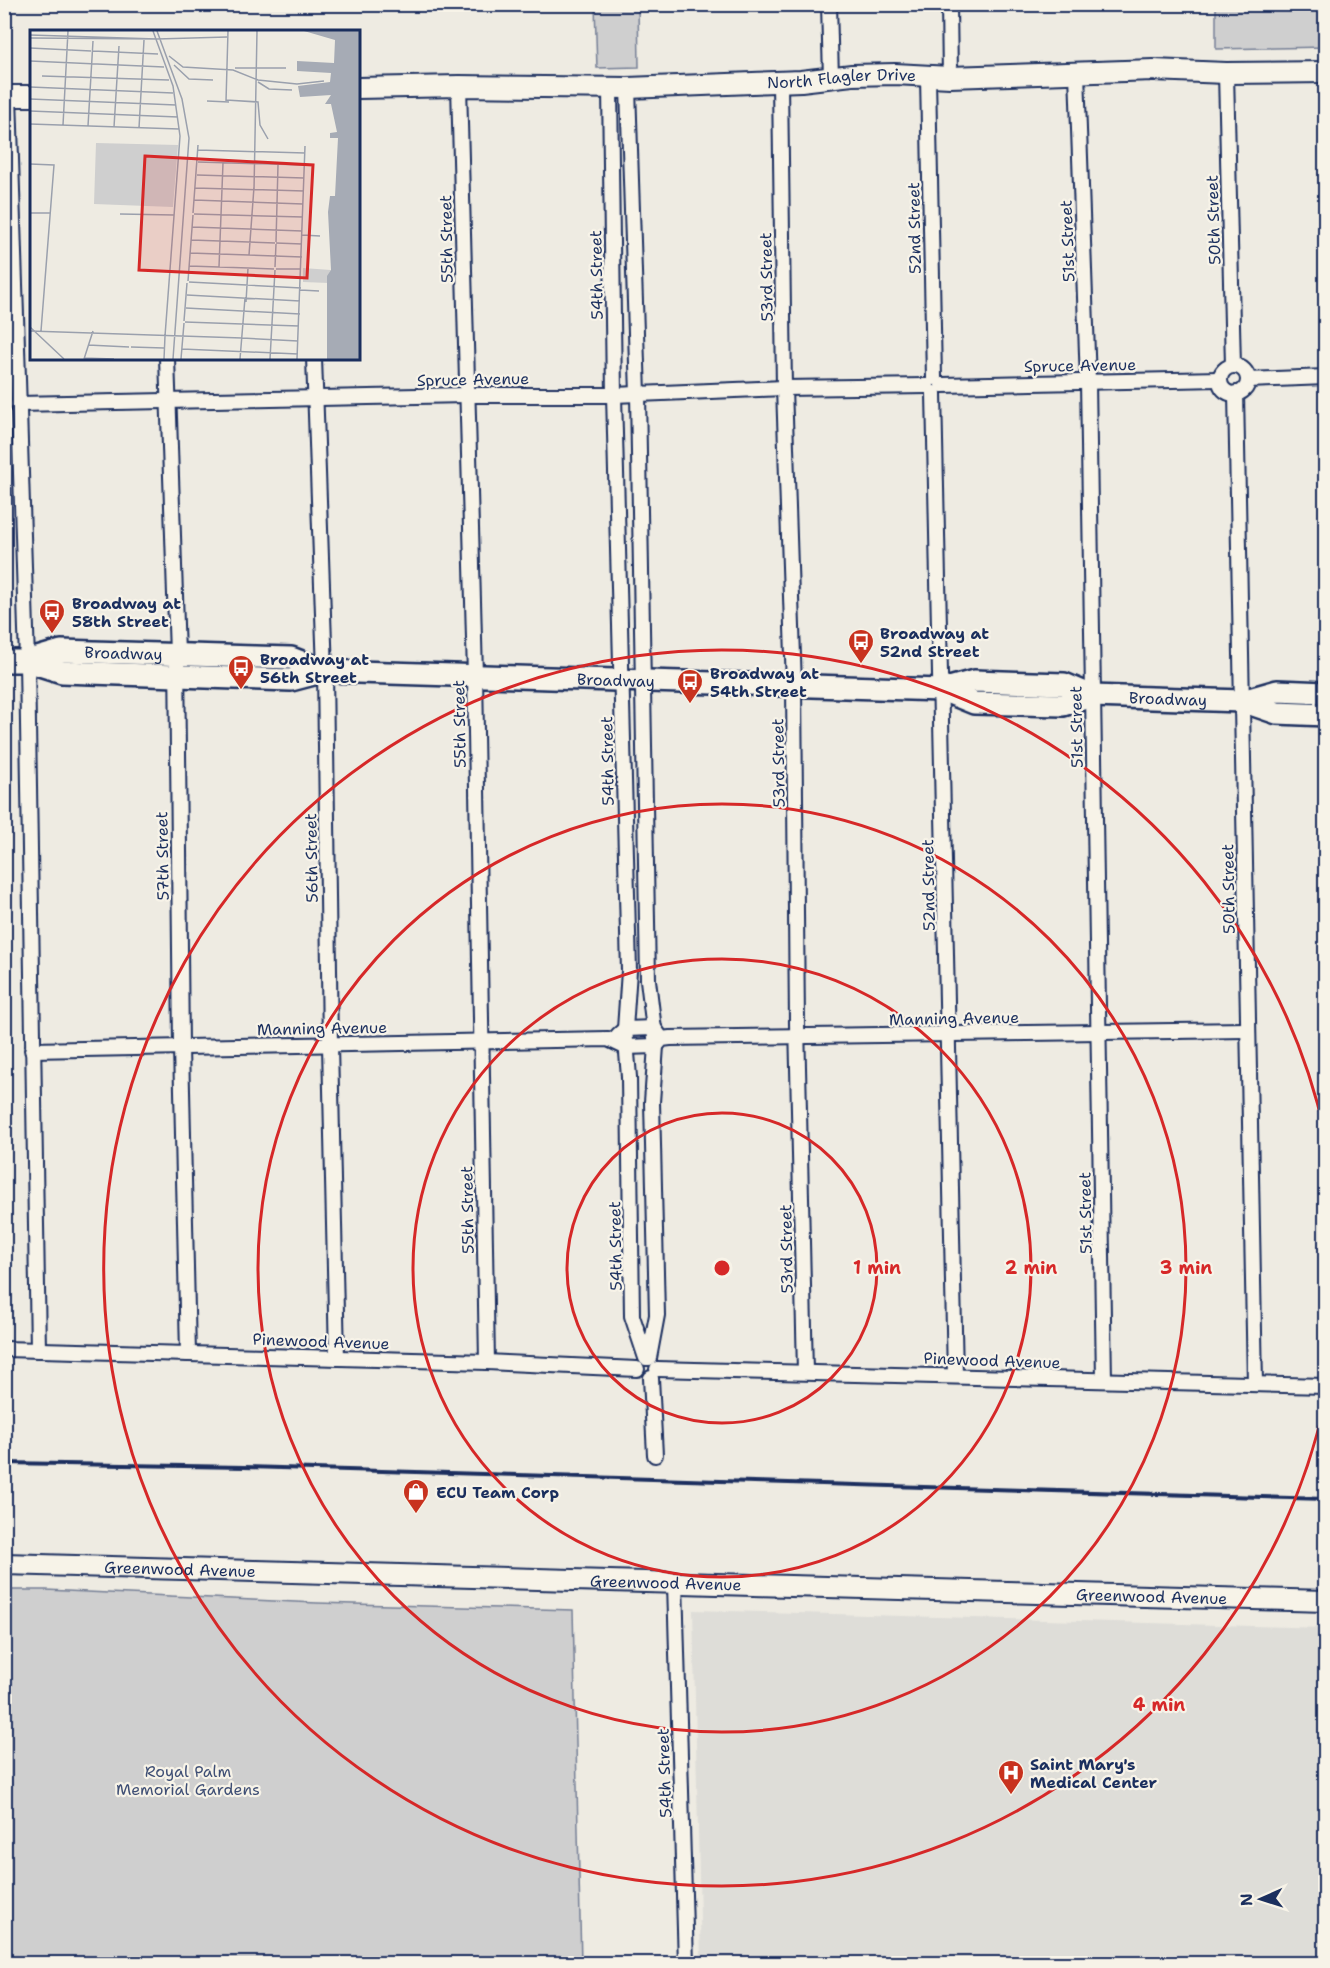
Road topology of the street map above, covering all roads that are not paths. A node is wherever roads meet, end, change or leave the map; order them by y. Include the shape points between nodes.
1 (829, 4) edge
2 (949, 4) edge
3 (1326, 72) edge
4 (1077, 73) junction
5 (1226, 73) junction
6 (928, 77) junction
7 (951, 77) junction
8 (831, 78) junction
9 (780, 82) junction
10 (459, 86) junction
11 (360, 88) edge
12 (619, 88) junction
13 (7, 96) edge
14 (30, 96) edge
15 (167, 360) edge
16 (314, 360) edge
17 (1233, 366) junction
18 (1326, 377) edge
19 (1220, 379) junction
20 (1248, 380) junction
21 (1088, 382) junction
22 (934, 386) junction
23 (784, 388) junction
24 (1236, 393) junction
25 (638, 394) junction
26 (466, 395) junction
27 (614, 395) junction
28 (315, 398) junction
29 (168, 401) junction
30 (18, 404) junction
31 (177, 654) junction
32 (4, 661) edge
33 (27, 661) junction
34 (325, 671) junction
35 (177, 675) junction
36 (475, 675) junction
37 (632, 680) junction
38 (794, 686) junction
39 (942, 690) junction
40 (1326, 693) edge
41 (1092, 696) junction
42 (1242, 701) junction
43 (1326, 715) edge
44 (625, 1029) junction
45 (1247, 1030) junction
46 (1098, 1032) junction
47 (947, 1035) junction
48 (798, 1037) junction
49 (657, 1038) junction
50 (612, 1040) junction
51 (480, 1042) junction
52 (330, 1045) junction
53 (181, 1047) junction
54 (625, 1047) junction
55 (32, 1050) junction
56 (4, 1349) edge
57 (38, 1350) junction
58 (188, 1354) junction
59 (337, 1358) junction
60 (487, 1362) junction
61 (648, 1366) junction
62 (805, 1372) junction
63 (955, 1376) junction
64 (1104, 1380) junction
65 (1255, 1384) junction
66 (1326, 1386) edge
67 (655, 1455) dead end
68 (4, 1564) edge
69 (675, 1582) junction
70 (1326, 1601) edge
71 (686, 1964) edge

1 - 8 street
2 - 7 street
3 - 5 main road, North Flagler Drive
4 - 5 main road, North Flagler Drive
4 - 7 main road, North Flagler Drive
4 - 21 street, 51st Street
5 - 17 street, 50th Street
6 - 7 main road, North Flagler Drive
6 - 8 main road, North Flagler Drive via 896,74
6 - 22 street, 52nd Street
8 - 9 main road, North Flagler Drive
9 - 12 main road, North Flagler Drive
9 - 23 street, 53rd Street
10 - 11 main road, North Flagler Drive
10 - 12 main road, North Flagler Drive
10 - 26 street, 55th Street
12 - 25 street, 54th Street
12 - 27 street, 54th Street
13 - 14 main road
13 - 30 street
15 - 29 street, 57th Street
16 - 28 street, 56th Street
17 - 19 street via 1225,368
17 - 20 street via 1245,371
18 - 20 street
19 - 21 street, Spruce Avenue
19 - 24 street via 1225,391
20 - 24 street via 1245,389
21 - 22 street, Spruce Avenue
21 - 41 street, 51st Street
22 - 23 street, Spruce Avenue
22 - 39 street, 52nd Street
23 - 25 street, Spruce Avenue
23 - 38 street, 53rd Street
24 - 42 street, 50th Street
25 - 27 street, Spruce Avenue
25 - 37 street, 54th Street
26 - 27 street, Spruce Avenue
26 - 28 street, Spruce Avenue
26 - 36 street, 55th Street
27 - 37 street, 54th Street
28 - 29 street, Spruce Avenue
28 - 34 street, 56th Street
29 - 30 street, Spruce Avenue
29 - 31 street, 57th Street
30 - 33 street
31 - 33 main road, Broadway via 61,651
31 - 34 main road, Broadway via 291,658
31 - 35 street, 57th Street
32 - 33 main road, Broadway
33 - 35 main road, Broadway via 62,672
33 - 55 street
34 - 35 main road, Broadway via 291,680
34 - 36 main road, Broadway
34 - 52 street, 56th Street
35 - 53 street, 57th Street
36 - 37 main road, Broadway
36 - 51 street, 55th Street
37 - 38 main road, Broadway
37 - 44 street, 54th Street
37 - 49 street, 54th Street via 648,980
38 - 39 main road, Broadway
38 - 48 street, 53rd Street
39 - 41 main road, Broadway via 974,703 1063,705
39 - 47 street, 52nd Street
40 - 42 main road, Broadway via 1277,691
41 - 42 main road, Broadway
41 - 46 street, 51st Street
42 - 43 main road, Broadway via 1277,713
42 - 45 street, 50th Street
44 - 49 street, Manning Avenue
44 - 50 street
44 - 54 street, 54th Street
45 - 46 street, Manning Avenue
45 - 65 street, 50th Street
46 - 47 street, Manning Avenue
46 - 64 street, 51st Street
47 - 48 street, Manning Avenue
47 - 63 street, 52nd Street
48 - 49 street, Manning Avenue
48 - 62 street, 53rd Street
49 - 54 street, Manning Avenue
49 - 61 street, 54th Street via 652,1102 657,1315
50 - 51 street, Manning Avenue
50 - 54 street, Manning Avenue
51 - 52 street, Manning Avenue
51 - 60 street, 55th Street
52 - 53 street, Manning Avenue
52 - 59 street, 56th Street
53 - 55 street, Manning Avenue
53 - 58 street, 57th Street
54 - 61 street, 54th Street via 629,1077 632,1316
55 - 57 street
56 - 57 street, Pinewood Avenue
57 - 58 street, Pinewood Avenue
58 - 59 street, Pinewood Avenue
59 - 60 street, Pinewood Avenue
60 - 61 street, Pinewood Avenue
61 - 62 street, Pinewood Avenue
61 - 67 street, 54th Street
62 - 63 street, Pinewood Avenue
63 - 64 street, Pinewood Avenue
64 - 65 street, Pinewood Avenue
65 - 66 street, Pinewood Avenue
68 - 69 main road, Greenwood Avenue
69 - 70 main road, Greenwood Avenue
69 - 71 street, 54th Street

